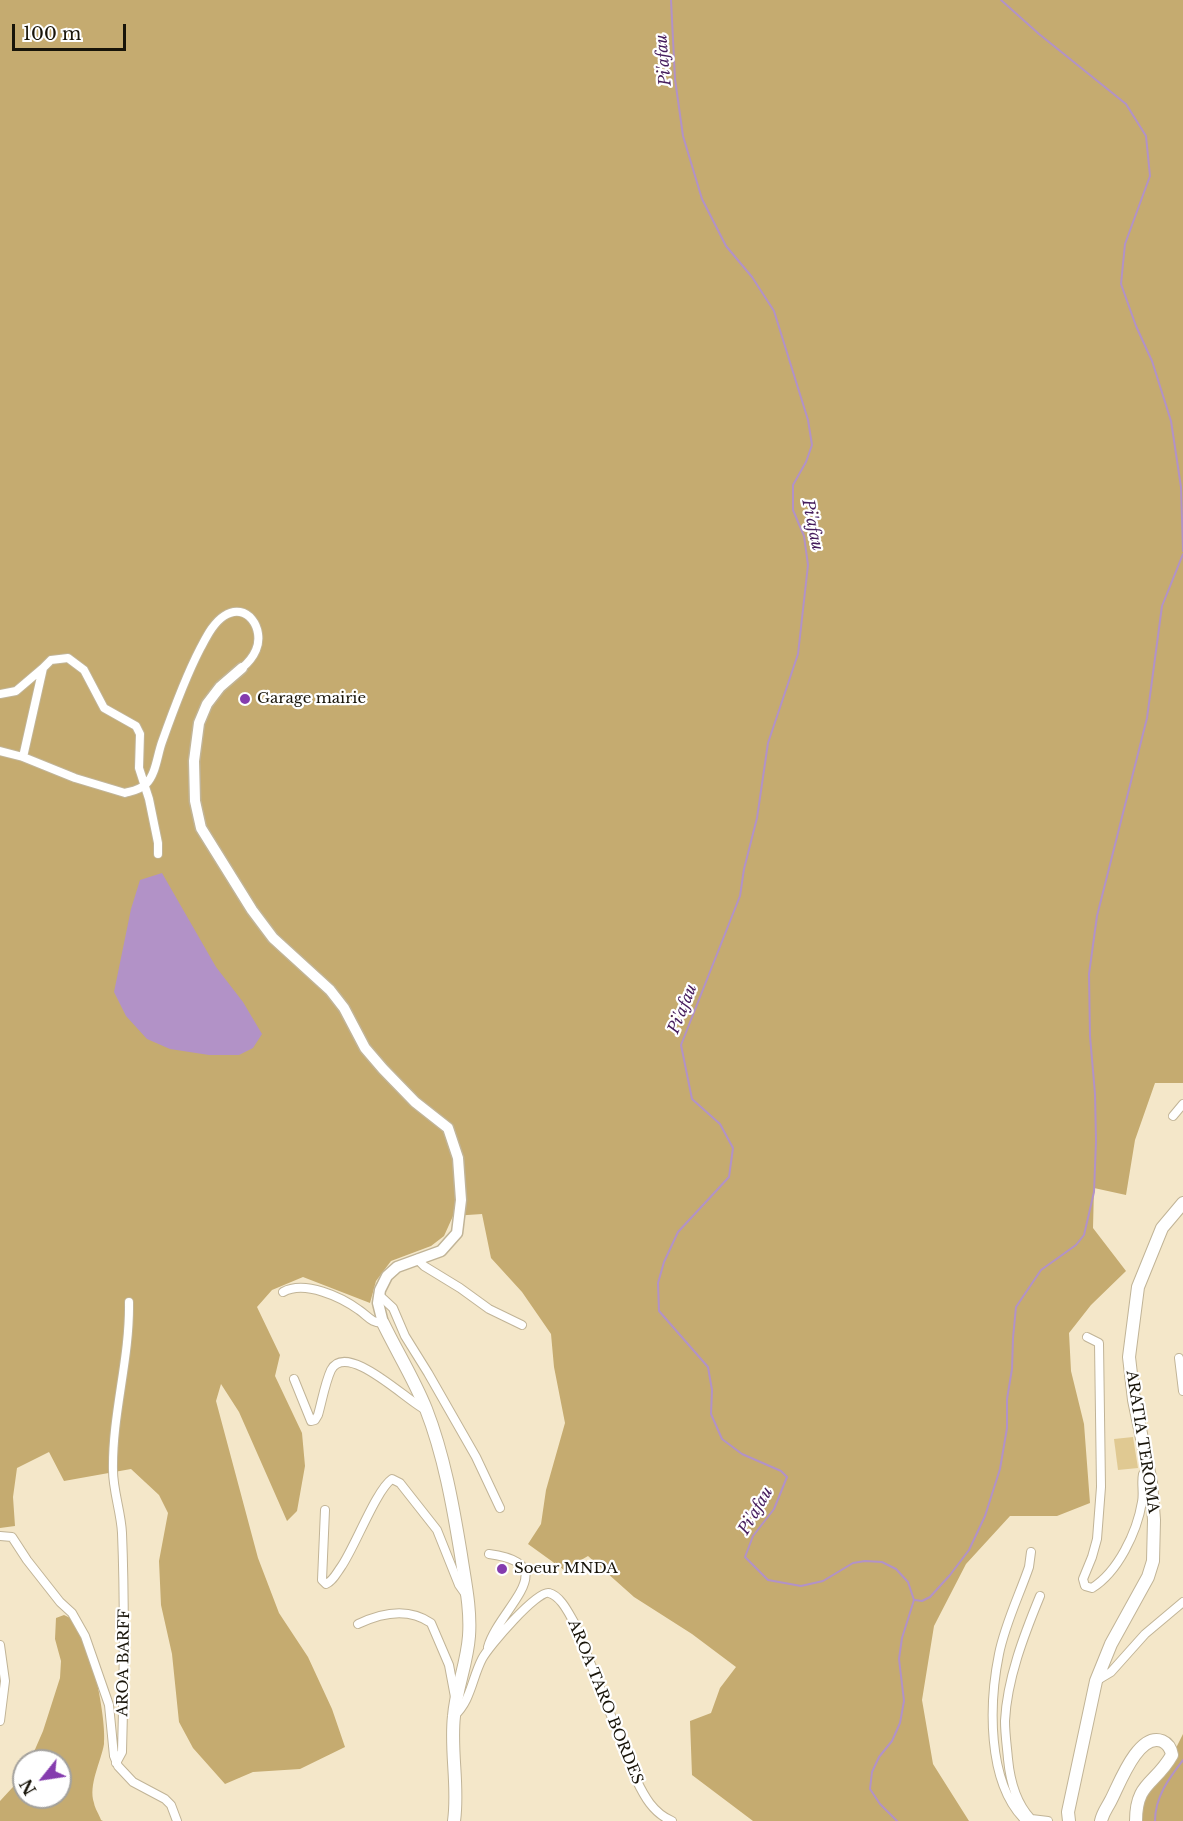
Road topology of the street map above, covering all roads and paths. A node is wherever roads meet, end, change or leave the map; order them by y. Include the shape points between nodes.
1 (43, 668) junction
2 (242, 668) joint
3 (0, 694) edge
4 (0, 751) edge
5 (23, 757) junction
6 (146, 784) junction
7 (158, 854) dead end
8 (1183, 1104) edge
9 (1173, 1116) dead end
10 (1183, 1203) edge
11 (417, 1259) junction
12 (283, 1292) dead end
13 (379, 1295) junction
14 (129, 1302) dead end
15 (383, 1323) junction
16 (522, 1325) dead end
17 (1087, 1337) dead end
18 (1179, 1358) dead end
19 (294, 1379) dead end
20 (1183, 1391) edge
21 (426, 1410) junction
22 (1149, 1471) junction
23 (500, 1508) dead end
24 (325, 1510) dead end
25 (0, 1536) edge
26 (1031, 1552) dead end
27 (489, 1554) dead end
28 (1040, 1596) dead end
29 (468, 1597) junction
30 (1183, 1602) edge
31 (358, 1624) dead end
32 (0, 1645) edge
33 (487, 1651) junction
34 (1095, 1681) junction
35 (456, 1701) junction
36 (1, 1709) edge
37 (454, 1716) junction
38 (0, 1722) edge
39 (116, 1762) junction
40 (1030, 1819) junction
41 (177, 1821) edge
42 (454, 1821) edge
43 (672, 1821) edge
44 (1048, 1821) edge
45 (1068, 1821) edge
46 (1101, 1821) edge
47 (1136, 1821) edge

1 - 3 street via 16,691
1 - 5 street
1 - 6 street via 58,658 77,663 104,708 136,726 140,734 139,768
2 - 6 street via 257,648 258,635 254,621 238,611 217,622 200,650
2 - 11 street via 220,687 199,723 194,761 195,801 201,828 273,938 330,990 365,1048 415,1102 448,1128 461,1180 457,1233 441,1251
4 - 5 street
5 - 6 street via 124,792
6 - 7 street
8 - 9 street
10 - 22 main road, ARATIA TEROMA via 1155,1241 1138,1287 1132,1323 1130,1378
11 - 13 street via 387,1276
11 - 16 street via 489,1309
12 - 15 street via 294,1287 309,1288
13 - 15 street
13 - 23 street via 393,1308
14 - 39 street, AROA BARFF via 113,1458 121,1520 125,1618 122,1752
15 - 21 main road
17 - 22 street via 1099,1343 1101,1468 1097,1539 1083,1579 1085,1586 1092,1588 1103,1579 1122,1554 1140,1512 1142,1477
18 - 20 street
19 - 21 street via 311,1421 318,1415 331,1370 344,1361 378,1376
21 - 29 main road via 442,1460
22 - 34 main road, ARATIA TEROMA via 1153,1561
24 - 29 street via 322,1580 326,1584 349,1555 389,1480 396,1480 437,1530 459,1585
25 - 39 street, AROA BARFF via 12,1537 80,1624 109,1705
26 - 40 street via 999,1654 993,1730 996,1762 1006,1796 1023,1818
27 - 33 street, AROA TARO BORDES via 516,1560 527,1573
28 - 40 street via 1017,1660 1005,1723 1012,1785
29 - 35 main road via 467,1655
30 - 34 street via 1145,1634 1111,1672
31 - 35 street via 388,1612 431,1623 449,1665
32 - 36 street via 4,1669
33 - 37 street, AROA TARO BORDES via 462,1709
33 - 43 street, AROA TARO BORDES via 538,1595 555,1596 575,1624 644,1795 656,1811
34 - 45 main road, ARATIA TEROMA
35 - 37 main road
36 - 38 street
37 - 42 main road
39 - 41 street via 133,1782 165,1799
40 - 44 street
46 - 47 main road via 1123,1772 1136,1754 1150,1742 1165,1742 1172,1755 1140,1792

